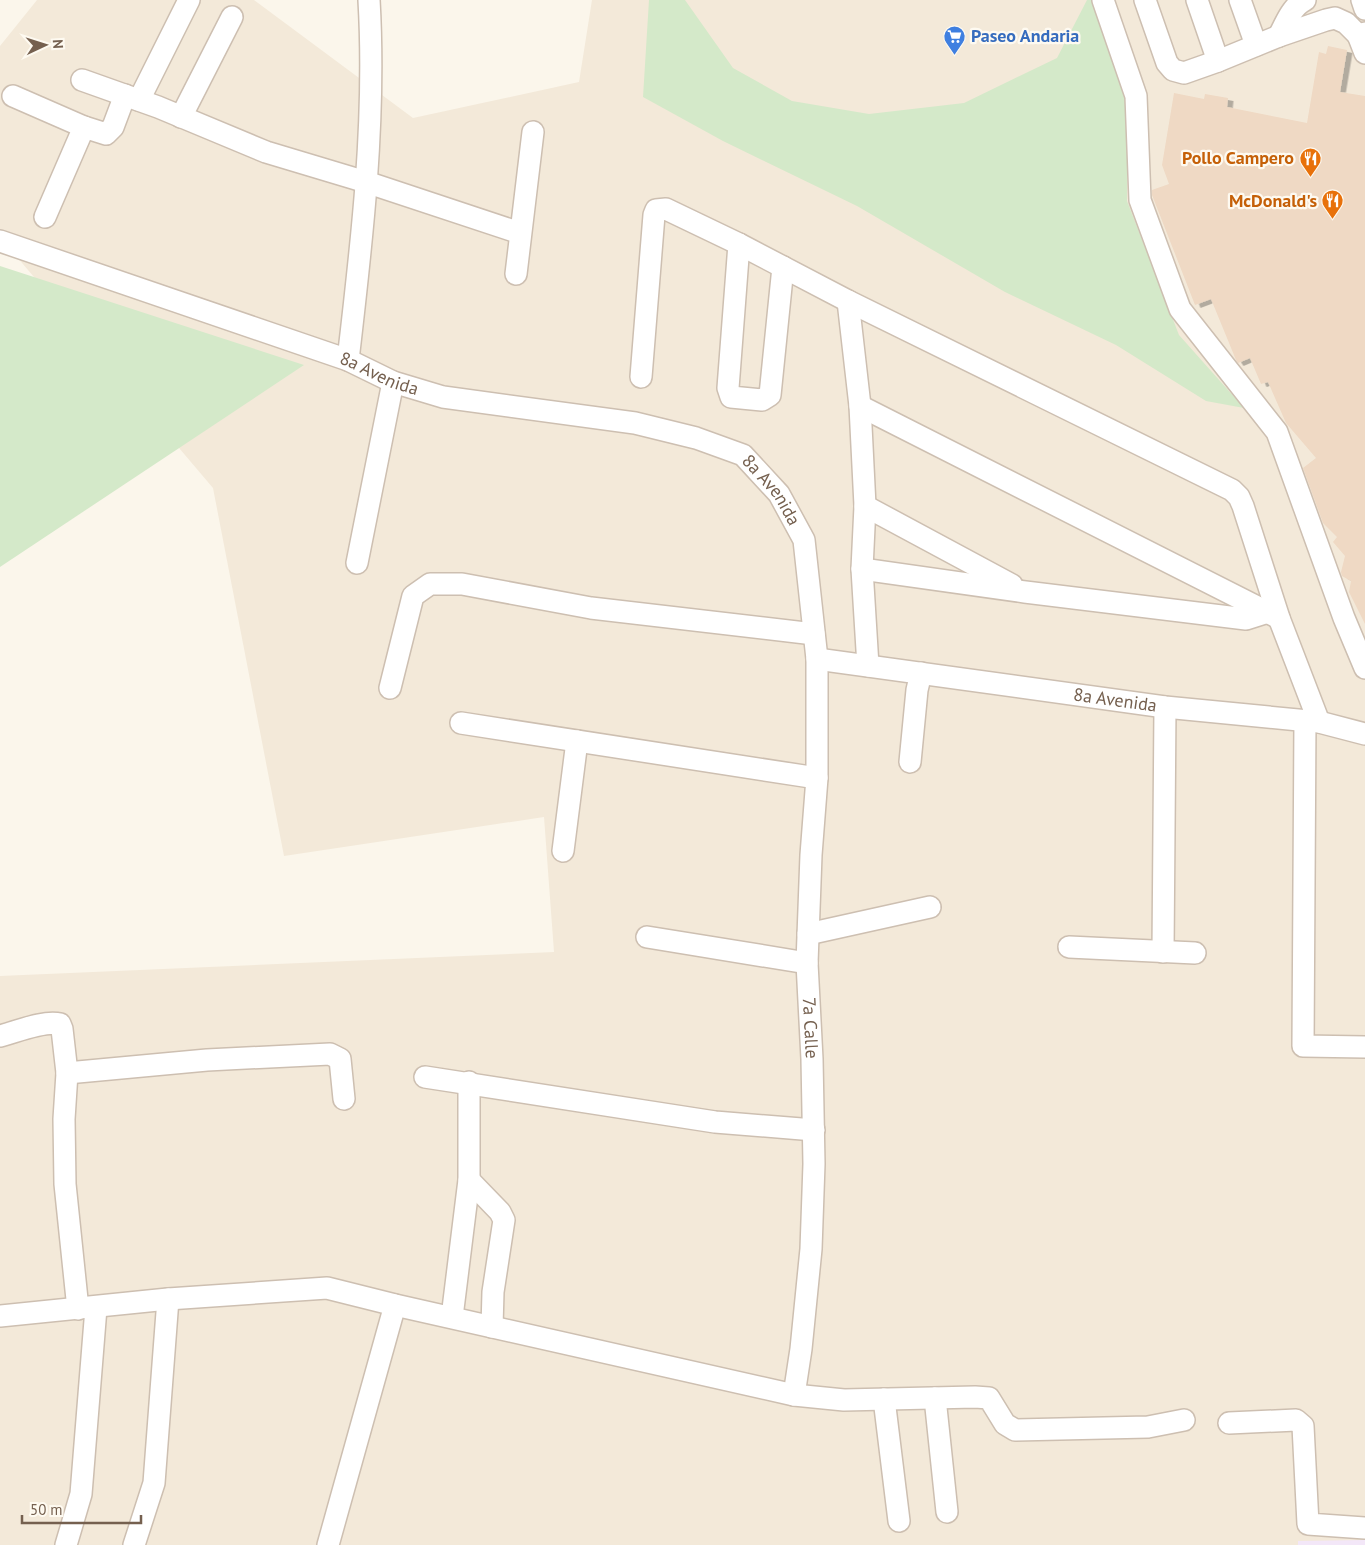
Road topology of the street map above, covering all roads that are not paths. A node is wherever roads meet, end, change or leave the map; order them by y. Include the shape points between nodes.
1 (189, 0) edge
2 (369, 0) edge
3 (1103, 0) edge
4 (1145, 0) edge
5 (1197, 0) edge
6 (1240, 0) edge
7 (1305, 0) edge
8 (1362, 0) edge
9 (1365, 9) edge
10 (232, 17) dead end
11 (1279, 36) junction
12 (1363, 41) edge
13 (1256, 46) junction
14 (1218, 62) junction
15 (82, 80) dead end
16 (13, 96) dead end
17 (132, 97) junction
18 (181, 117) junction
19 (84, 127) junction
20 (533, 132) dead end
21 (366, 182) junction
22 (45, 217) dead end
23 (520, 233) junction
24 (0, 242) edge
25 (739, 244) junction
26 (783, 267) junction
27 (516, 274) dead end
28 (848, 301) junction
29 (348, 360) junction
30 (641, 377) dead end
31 (393, 382) junction
32 (860, 406) junction
33 (865, 506) junction
34 (357, 563) dead end
35 (862, 569) junction
36 (973, 575) junction
37 (1273, 615) junction
38 (814, 634) junction
39 (818, 659) junction
40 (868, 666) junction
41 (1365, 668) edge
42 (922, 673) junction
43 (390, 688) dead end
44 (1165, 706) junction
45 (1312, 721) junction
46 (461, 723) dead end
47 (1365, 734) edge
48 (578, 741) junction
49 (910, 762) dead end
50 (816, 778) junction
51 (563, 851) dead end
52 (930, 907) dead end
53 (808, 934) junction
54 (647, 937) dead end
55 (1069, 947) dead end
56 (1163, 952) junction
57 (1195, 953) dead end
58 (807, 962) junction
59 (0, 1036) edge
60 (1365, 1047) edge
61 (67, 1073) junction
62 (425, 1076) dead end
63 (469, 1082) junction
64 (344, 1099) dead end
65 (814, 1130) junction
66 (469, 1180) junction
67 (168, 1300) junction
68 (395, 1305) junction
69 (87, 1309) junction
70 (0, 1316) edge
71 (452, 1318) junction
72 (492, 1326) junction
73 (794, 1395) junction
74 (935, 1398) junction
75 (884, 1399) junction
76 (1184, 1420) dead end
77 (1229, 1423) dead end
78 (947, 1512) dead end
79 (899, 1521) dead end
80 (1365, 1528) edge
81 (66, 1545) edge
82 (134, 1545) edge
83 (328, 1545) edge

1 - 17 street
2 - 21 street via 371,81
3 - 41 street via 1136,96 1140,200 1180,309 1277,432
4 - 14 street via 1167,63 1173,70 1184,73
5 - 14 street
6 - 13 street
7 - 11 street via 1293,12
8 - 9 street
10 - 18 street
11 - 12 street via 1335,18 1346,23
11 - 13 street
13 - 14 street
15 - 17 street
16 - 19 street
17 - 18 street
17 - 19 street via 106,134
18 - 21 street via 266,152
19 - 22 street
20 - 23 street
21 - 23 street
21 - 29 street
23 - 27 street
24 - 29 street, 8a Avenida
25 - 26 street
25 - 26 street via 728,388 731,397 762,400 770,395
25 - 30 street via 666,209 656,210
26 - 28 street
28 - 32 street
28 - 37 street via 1232,490 1243,506
29 - 31 street, 8a Avenida
31 - 34 street
31 - 38 street, 8a Avenida via 443,397 635,423 696,438 743,455 779,494 804,540
32 - 33 street
32 - 37 street
33 - 35 street
33 - 36 street
35 - 36 street
35 - 40 street
36 - 37 street via 1026,592 1246,618
37 - 45 street
38 - 39 street, 8a Avenida
38 - 43 street via 591,608 462,584 430,584 413,596
39 - 40 street, 8a Avenida
39 - 50 street, 7a Calle
40 - 42 street, 8a Avenida
42 - 44 street, 8a Avenida
42 - 49 street via 917,690
44 - 45 street, 8a Avenida
44 - 56 street
45 - 47 street, 8a Avenida
45 - 60 street via 1303,1046
46 - 48 street
48 - 50 street
48 - 51 street
50 - 53 street, 7a Calle
52 - 53 street
53 - 58 street, 7a Calle
54 - 58 street
55 - 56 street
56 - 57 street
58 - 65 street, 7a Calle
59 - 61 street via 39,1025 60,1024
61 - 64 street via 207,1060 330,1054 340,1058
61 - 69 street via 65,1184
62 - 63 street
63 - 65 street via 715,1122
63 - 66 street
65 - 73 street, 7a Calle via 811,1249 802,1349
66 - 71 street
66 - 72 street via 504,1220 493,1292
67 - 68 street via 327,1288
67 - 69 street
67 - 82 street via 154,1483
68 - 71 street
68 - 83 street
69 - 70 street
69 - 81 street via 81,1494
71 - 72 street
72 - 73 street
73 - 75 street via 844,1400
74 - 75 street
74 - 76 street via 989,1398 1005,1424 1015,1430 1148,1427
74 - 78 street
75 - 79 street
77 - 80 street via 1296,1420 1303,1426 1308,1524

